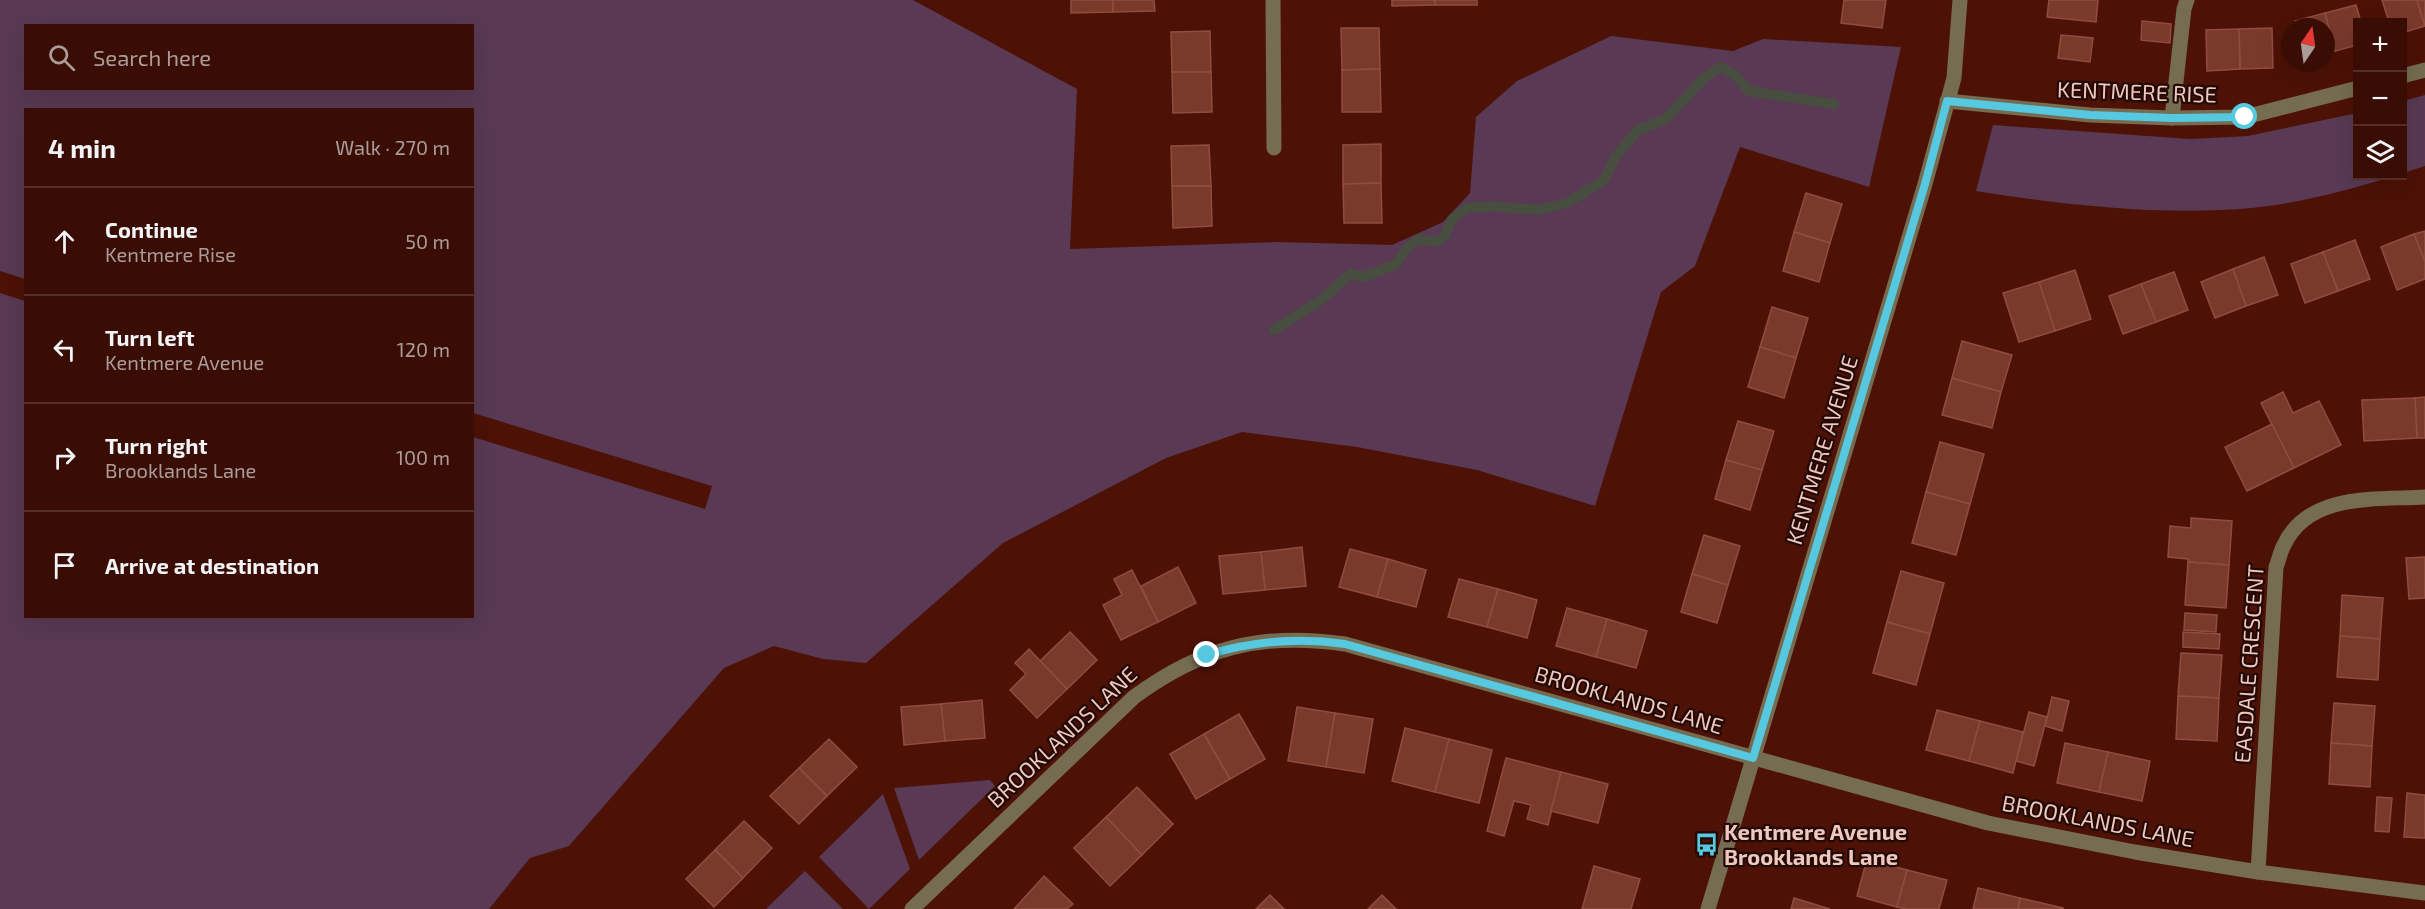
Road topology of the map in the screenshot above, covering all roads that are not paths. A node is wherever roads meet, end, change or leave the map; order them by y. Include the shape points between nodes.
1 (1273, 0) edge
2 (1960, 0) edge
3 (2187, 0) edge
4 (2425, 70) edge
5 (2407, 75) edge
6 (2353, 89) edge
7 (1947, 101) junction
8 (2172, 118) junction
9 (1274, 148) dead end
10 (2425, 497) edge
11 (1753, 758) junction
12 (2258, 872) junction
13 (2425, 893) edge
14 (912, 909) edge
15 (1708, 909) edge

1 - 9 street
2 - 7 street, KENTMERE AVENUE via 1954,78
3 - 8 street
4 - 5 street
6 - 8 street, KENTMERE RISE via 2245,117
7 - 8 street, KENTMERE RISE via 2090,115
7 - 11 street, KENTMERE AVENUE
10 - 12 street, EASDALE CRESCENT via 2335,504 2299,523 2284,544 2276,567
11 - 12 street, BROOKLANDS LANE via 1988,823
11 - 14 street, BROOKLANDS LANE via 1345,644 1261,641 1181,666 1134,697
11 - 15 street, KENTMERE AVENUE
12 - 13 street, BROOKLANDS LANE

